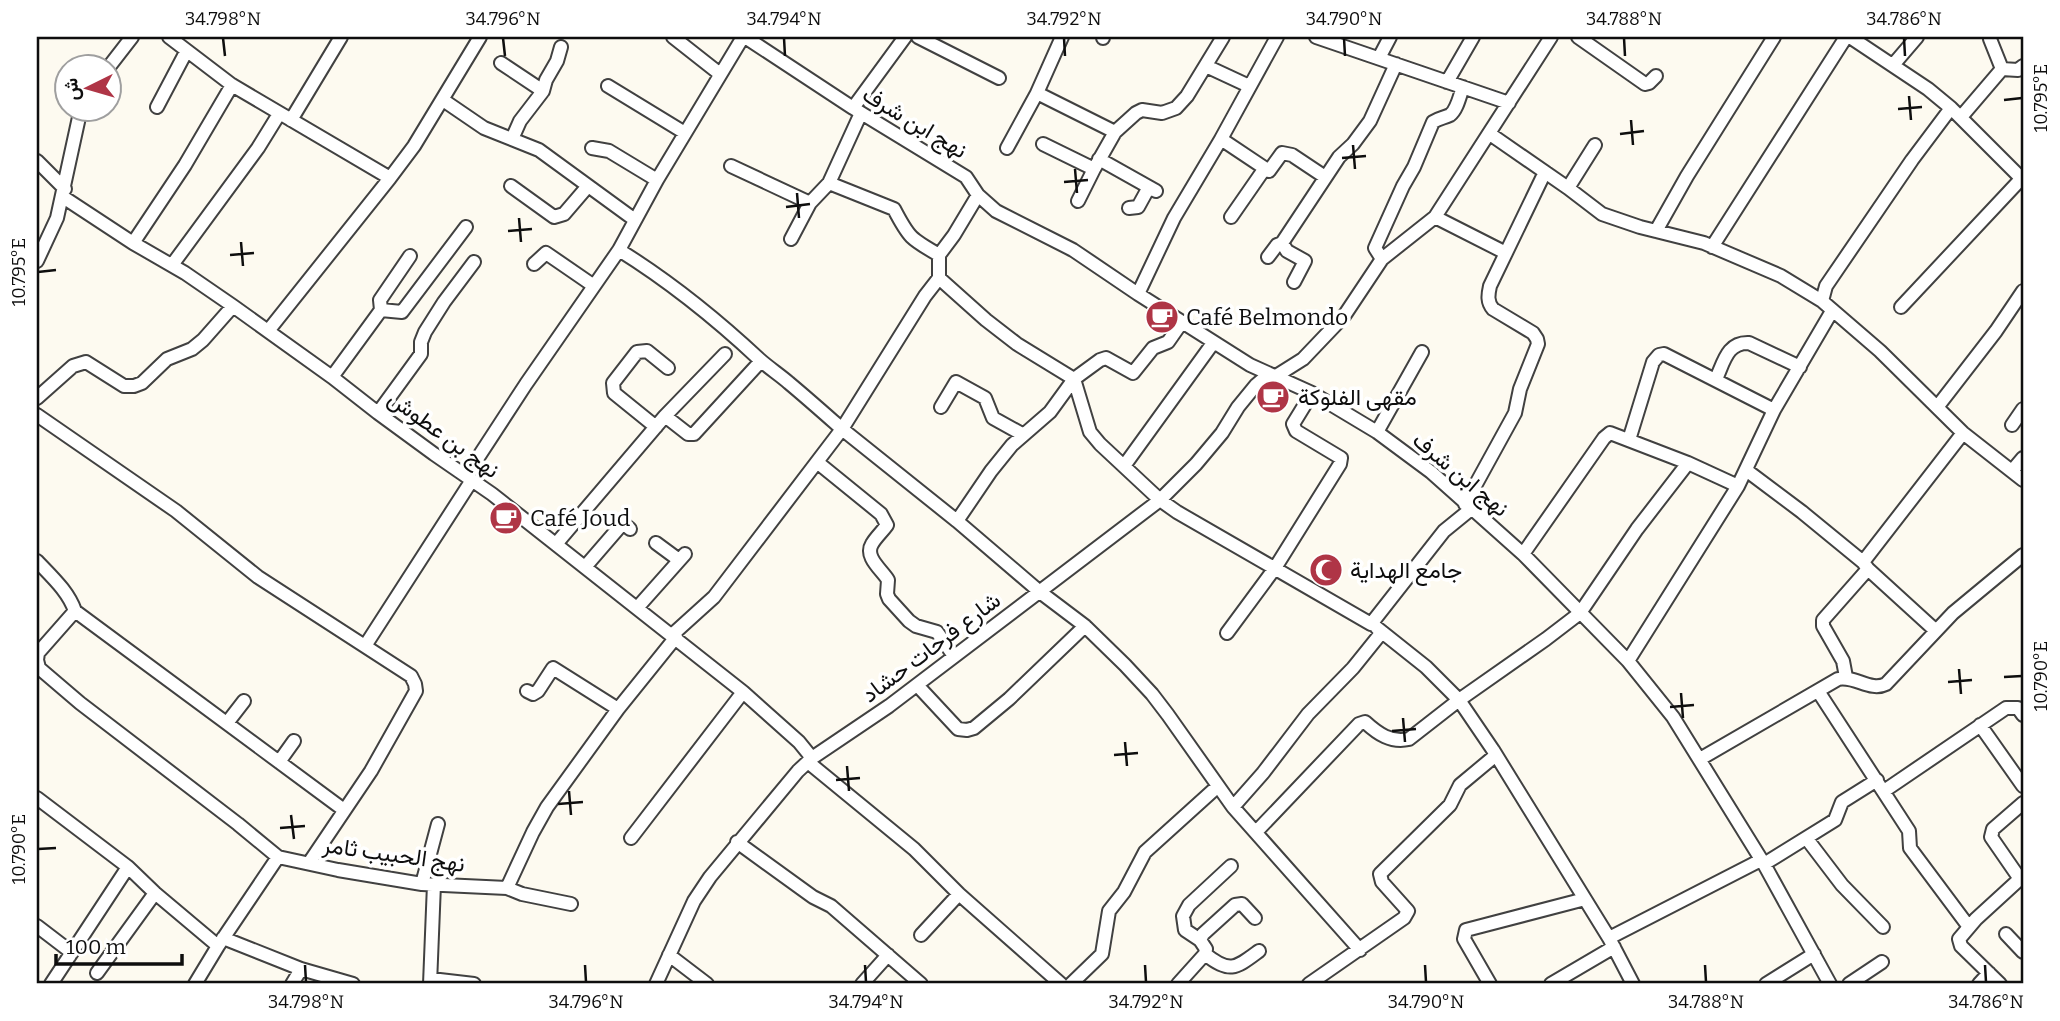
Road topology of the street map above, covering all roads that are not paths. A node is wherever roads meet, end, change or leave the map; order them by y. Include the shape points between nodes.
1 (132, 37) edge
2 (169, 37) edge
3 (341, 37) edge
4 (480, 37) edge
5 (673, 37) edge
6 (744, 37) edge
7 (905, 37) edge
8 (918, 37) edge
9 (1062, 37) edge
10 (1223, 37) edge
11 (1277, 37) edge
12 (1316, 37) edge
13 (1390, 37) edge
14 (1473, 37) edge
15 (1578, 37) edge
16 (1774, 37) edge
17 (1917, 37) edge
18 (1547, 38) edge
19 (1854, 38) edge
20 (1990, 39) dead end
21 (760, 41) edge
22 (561, 47) dead end
23 (186, 51) junction
24 (120, 52) edge
25 (1379, 58) junction
26 (501, 63) dead end
27 (1396, 64) junction
28 (1893, 65) junction
29 (1206, 66) junction
30 (2023, 66) edge
31 (2001, 69) junction
32 (720, 74) junction
33 (1656, 76) dead end
34 (999, 78) dead end
35 (1447, 82) junction
36 (232, 85) junction
37 (608, 86) dead end
38 (1249, 86) junction
39 (1463, 87) junction
40 (543, 91) junction
41 (1037, 93) junction
42 (443, 100) junction
43 (1509, 103) junction
44 (157, 107) dead end
45 (857, 111) junction
46 (1956, 113) junction
47 (285, 117) junction
48 (78, 122) edge
49 (1115, 132) junction
50 (685, 133) junction
51 (1490, 134) junction
52 (512, 139) junction
53 (1221, 139) junction
54 (1043, 144) dead end
55 (1595, 145) dead end
56 (592, 148) dead end
57 (1007, 148) dead end
58 (37, 161) edge
59 (1097, 164) junction
60 (731, 166) dead end
61 (1265, 168) junction
62 (1545, 172) junction
63 (1325, 177) junction
64 (390, 178) junction
65 (657, 180) junction
66 (2022, 180) edge
67 (829, 183) junction
68 (511, 186) dead end
69 (588, 186) junction
70 (1568, 188) junction
71 (64, 193) junction
72 (978, 195) junction
73 (1078, 201) dead end
74 (810, 203) junction
75 (1129, 208) dead end
76 (1231, 217) dead end
77 (1436, 217) junction
78 (635, 220) junction
79 (466, 227) dead end
80 (1656, 231) junction
81 (791, 239) dead end
82 (133, 243) junction
83 (1282, 243) junction
84 (1712, 247) junction
85 (619, 250) junction
86 (1506, 253) junction
87 (939, 255) junction
88 (410, 257) dead end
89 (1268, 257) dead end
90 (1382, 259) junction
91 (37, 261) edge
92 (474, 261) dead end
93 (534, 264) dead end
94 (172, 265) junction
95 (939, 278) junction
96 (1294, 282) dead end
97 (594, 286) junction
98 (2023, 291) edge
99 (1138, 294) junction
100 (1822, 301) junction
101 (233, 306) junction
102 (1901, 307) dead end
103 (381, 310) junction
104 (1832, 311) junction
105 (1182, 322) junction
106 (268, 331) junction
107 (1213, 343) junction
108 (1422, 352) dead end
109 (725, 354) dead end
110 (761, 361) junction
111 (668, 368) dead end
112 (1800, 368) junction
113 (1273, 375) junction
114 (332, 377) junction
115 (1074, 379) junction
116 (1716, 379) junction
117 (1312, 393) junction
118 (37, 398) edge
119 (1938, 406) junction
120 (941, 407) dead end
121 (2023, 409) edge
122 (1774, 410) junction
123 (378, 413) junction
124 (37, 415) edge
125 (665, 416) junction
126 (2012, 425) dead end
127 (656, 427) junction
128 (842, 429) junction
129 (1377, 432) junction
130 (1963, 433) junction
131 (1022, 434) junction
132 (1629, 440) junction
133 (2023, 458) edge
134 (817, 462) junction
135 (1688, 463) junction
136 (1124, 466) junction
137 (1746, 470) junction
138 (2012, 471) junction
139 (469, 478) junction
140 (2023, 480) edge
141 (1738, 486) junction
142 (1160, 500) junction
143 (1468, 507) junction
144 (957, 521) junction
145 (630, 529) dead end
146 (556, 544) junction
147 (656, 544) dead end
148 (1522, 554) junction
149 (2023, 555) edge
150 (37, 561) edge
151 (1865, 565) junction
152 (585, 567) junction
153 (1275, 568) junction
154 (1040, 592) junction
155 (637, 608) junction
156 (75, 611) junction
157 (1580, 612) junction
158 (1371, 624) junction
159 (1085, 625) junction
160 (1936, 631) junction
161 (1227, 632) dead end
162 (1382, 632) junction
163 (674, 636) junction
164 (365, 646) junction
165 (954, 656) junction
166 (1628, 661) junction
167 (1846, 677) junction
168 (918, 685) junction
169 (527, 691) dead end
170 (1818, 691) junction
171 (743, 692) junction
172 (1459, 700) junction
173 (244, 701) dead end
174 (618, 709) junction
175 (2023, 715) edge
176 (227, 723) junction
177 (1980, 725) junction
178 (294, 741) dead end
179 (1496, 755) junction
180 (1700, 759) junction
181 (810, 760) junction
182 (279, 762) junction
183 (1877, 780) junction
184 (1218, 786) junction
185 (2023, 786) edge
186 (1884, 792) junction
187 (37, 798) edge
188 (2023, 803) edge
189 (1233, 807) junction
190 (344, 810) junction
191 (438, 824) dead end
192 (1256, 832) junction
193 (631, 838) dead end
194 (1807, 839) junction
195 (737, 842) junction
196 (278, 858) junction
197 (1762, 862) junction
198 (309, 863) junction
199 (1231, 866) dead end
200 (128, 867) junction
201 (2022, 877) edge
202 (428, 884) junction
203 (507, 888) junction
204 (155, 893) junction
205 (959, 894) junction
206 (1584, 899) junction
207 (571, 904) dead end
208 (1255, 918) dead end
209 (37, 926) edge
210 (1882, 927) dead end
211 (1969, 927) junction
212 (2007, 934) dead end
213 (921, 935) dead end
214 (1200, 940) junction
215 (220, 942) junction
216 (1612, 943) junction
217 (1360, 950) junction
218 (1259, 951) dead end
219 (71, 952) junction
220 (2023, 952) edge
221 (1206, 954) junction
222 (1814, 954) junction
223 (669, 955) junction
224 (888, 955) junction
225 (1882, 962) dead end
226 (302, 969) junction
227 (97, 973) dead end
228 (1989, 973) junction
229 (430, 981) edge
230 (51, 984) edge
231 (195, 984) edge
232 (292, 984) edge
233 (353, 984) edge
234 (474, 984) edge
235 (656, 984) edge
236 (707, 984) edge
237 (862, 984) edge
238 (921, 984) edge
239 (1061, 984) edge
240 (1070, 984) edge
241 (1178, 984) edge
242 (1309, 984) edge
243 (1490, 984) edge
244 (1551, 984) edge
245 (1633, 984) edge
246 (1766, 984) edge
247 (1830, 984) edge
248 (1849, 984) edge
249 (1979, 984) edge
250 (2000, 984) edge

1 - 24 street
2 - 23 street
3 - 47 street
4 - 42 street
5 - 32 street
6 - 21 street, نهج ابن شرف
6 - 32 street
7 - 45 street
8 - 34 street
9 - 41 street
10 - 29 street
11 - 38 street
12 - 25 street
13 - 25 street
14 - 35 street
15 - 33 street via 1645,84
16 - 80 street
17 - 28 street
18 - 43 street
19 - 28 street
19 - 84 street
20 - 31 street
21 - 45 street, نهج ابن شرف
22 - 40 street
23 - 36 street
23 - 44 street
25 - 27 street
26 - 40 street
27 - 35 street
27 - 63 street via 1370,121
28 - 46 street
29 - 38 street
29 - 49 street via 1176,108 1162,113 1142,110
30 - 31 street
31 - 46 street
32 - 50 street
35 - 39 street
36 - 47 street
36 - 82 street
37 - 50 street
38 - 53 street
39 - 43 street
39 - 90 street via 1453,113 1433,122 1375,248
40 - 52 street
41 - 49 street
41 - 57 street
42 - 52 street via 484,128
42 - 64 street
43 - 51 street
45 - 67 street
45 - 72 street, نهج ابن شرف via 966,177
46 - 66 street
46 - 100 street via 1912,159 1826,286
47 - 64 street
47 - 94 street
48 - 71 street
49 - 59 street
50 - 65 street
51 - 62 street
51 - 77 street
52 - 69 street via 539,150
53 - 61 street
53 - 99 street via 1174,219
54 - 59 street
55 - 70 street
56 - 65 street via 609,151
58 - 71 street, نهج بن عطوش
59 - 73 street
59 - 75 street via 1153,189 1138,207
60 - 74 street
61 - 63 street via 1269,171 1282,153
61 - 76 street
62 - 70 street
62 - 86 street
63 - 83 street
64 - 106 street
65 - 78 street
66 - 102 street
67 - 74 street
67 - 87 street via 894,209 907,234
68 - 69 street via 555,217 564,214
69 - 78 street
70 - 80 street via 1602,214
71 - 82 street, نهج بن عطوش
71 - 91 street
72 - 87 street
72 - 99 street, نهج ابن شرف via 996,211 1073,250
74 - 81 street
77 - 86 street
77 - 90 street
78 - 85 street
79 - 103 street via 402,313
80 - 84 street
82 - 94 street, نهج بن عطوش
83 - 89 street
83 - 96 street via 1305,261
84 - 100 street via 1781,275
85 - 97 street
85 - 110 street via 695,302
86 - 143 street via 1490,286 1490,305 1533,333 1538,344 1515,413
87 - 95 street
88 - 103 street via 380,300
90 - 113 street, شارع فرحات حشاد via 1344,316 1303,359
92 - 123 street via 425,332 421,354
93 - 97 street via 545,253
94 - 101 street, نهج بن عطوش
95 - 115 street via 1017,344
95 - 128 street
97 - 139 street via 526,384
98 - 119 street
99 - 105 street, نهج ابن شرف
100 - 104 street
101 - 106 street, نهج بن عطوش
101 - 118 street via 203,340 167,359 142,383 124,386 86,362 73,366
103 - 114 street
104 - 112 street
104 - 119 street
105 - 107 street, نهج ابن شرف
105 - 115 street via 1168,342 1153,348 1133,373 1107,358
106 - 114 street, نهج بن عطوش
107 - 113 street, نهج ابن شرف
107 - 136 street
108 - 129 street
109 - 125 street
110 - 125 street via 694,434 688,435
110 - 128 street
111 - 127 street via 647,351 638,352 613,383 614,393
112 - 116 street via 1741,342 1731,347
112 - 122 street
113 - 117 street, نهج ابن شرف
113 - 142 street, شارع فرحات حشاد via 1250,393 1223,433
114 - 123 street, نهج بن عطوش
115 - 131 street via 1050,412
115 - 136 street via 1090,432
116 - 122 street
116 - 132 street via 1659,355
117 - 129 street, نهج ابن شرف
117 - 153 street via 1293,424 1296,431 1341,458 1340,464
119 - 130 street
120 - 131 street via 956,382 985,398 993,418
121 - 126 street
122 - 137 street
123 - 139 street, نهج بن عطوش
124 - 164 street via 116,468 258,577
125 - 127 street
127 - 146 street
128 - 134 street
128 - 144 street
129 - 143 street, نهج ابن شرف
130 - 138 street
130 - 151 street
131 - 144 street
132 - 135 street
132 - 148 street via 1610,433 1604,438
133 - 138 street
134 - 163 street via 714,597
134 - 165 street via 884,519 887,525 869,551 888,580 889,599 916,626 937,632
135 - 141 street
135 - 157 street
136 - 142 street
137 - 141 street
137 - 151 street
138 - 140 street
139 - 146 street, نهج بن عطوش
139 - 164 street
141 - 166 street
142 - 153 street
142 - 154 street, شارع فرحات حشاد
143 - 148 street, نهج ابن شرف
143 - 158 street
144 - 154 street
145 - 152 street via 623,523
146 - 152 street, نهج بن عطوش
147 - 155 street via 682,557
148 - 157 street, نهج ابن شرف
149 - 160 street
150 - 156 street via 60,585
151 - 160 street
151 - 167 street via 1823,620
152 - 155 street, نهج بن عطوش
153 - 158 street
153 - 161 street
154 - 159 street
154 - 165 street, شارع فرحات حشاد
155 - 163 street, نهج بن عطوش
156 - 176 street
156 - 196 street via 38,653 40,667 79,703
157 - 166 street, نهج ابن شرف
157 - 172 street
158 - 162 street
159 - 168 street via 974,728 958,729
159 - 184 street via 1152,694
160 - 167 street via 1881,687
162 - 172 street
162 - 189 street
163 - 171 street, نهج بن عطوش
163 - 174 street
164 - 190 street via 411,676 415,691
165 - 168 street, شارع فرحات حشاد
166 - 180 street, نهج ابن شرف via 1674,717
167 - 170 street
168 - 181 street, شارع فرحات حشاد
169 - 174 street via 538,691 553,668
170 - 180 street
170 - 183 street
171 - 181 street, نهج بن عطوش via 799,742
171 - 193 street
172 - 179 street
172 - 192 street via 1409,739 1389,739 1365,722 1359,724
173 - 176 street
174 - 203 street via 547,807
175 - 177 street via 2018,708 2006,708
176 - 182 street
177 - 185 street
177 - 186 street
178 - 182 street
179 - 206 street
179 - 217 street via 1460,785 1450,805 1380,874 1408,911
180 - 197 street, نهج ابن شرف
181 - 195 street, شارع فرحات حشاد
181 - 205 street, نهج بن عطوش
182 - 190 street
183 - 186 street
183 - 194 street via 1842,802 1835,820
184 - 189 street
184 - 240 street via 1145,852 1109,911 1102,954
186 - 211 street via 1909,831 1909,848
187 - 200 street
188 - 201 street via 1993,829 1991,837
189 - 192 street
190 - 198 street
191 - 202 street
192 - 217 street
194 - 197 street
194 - 210 street via 1842,886
195 - 223 street, شارع فرحات حشاد via 694,901
195 - 224 street via 831,906
196 - 198 street, نهج الحبيب ثامر
196 - 215 street
197 - 216 street
197 - 222 street, نهج ابن شرف
198 - 202 street, نهج الحبيب ثامر
199 - 214 street via 1189,905 1184,916 1185,930
200 - 204 street
200 - 219 street
201 - 211 street
202 - 203 street, نهج الحبيب ثامر
202 - 229 street
203 - 207 street, نهج الحبيب ثامر
204 - 215 street
204 - 227 street
205 - 213 street
205 - 239 street, نهج بن عطوش
206 - 216 street
206 - 243 street via 1466,930 1464,939
208 - 214 street via 1242,904 1235,905
209 - 219 street
211 - 228 street via 1959,943
212 - 220 street
214 - 221 street
215 - 226 street
215 - 231 street
216 - 244 street
216 - 245 street
217 - 242 street
218 - 221 street via 1239,966 1220,965
219 - 230 street
221 - 241 street
222 - 246 street
222 - 247 street, نهج ابن شرف
223 - 235 street, شارع فرحات حشاد
223 - 236 street
224 - 237 street
224 - 238 street
225 - 248 street
226 - 232 street
226 - 233 street
228 - 249 street
228 - 250 street
229 - 234 street

